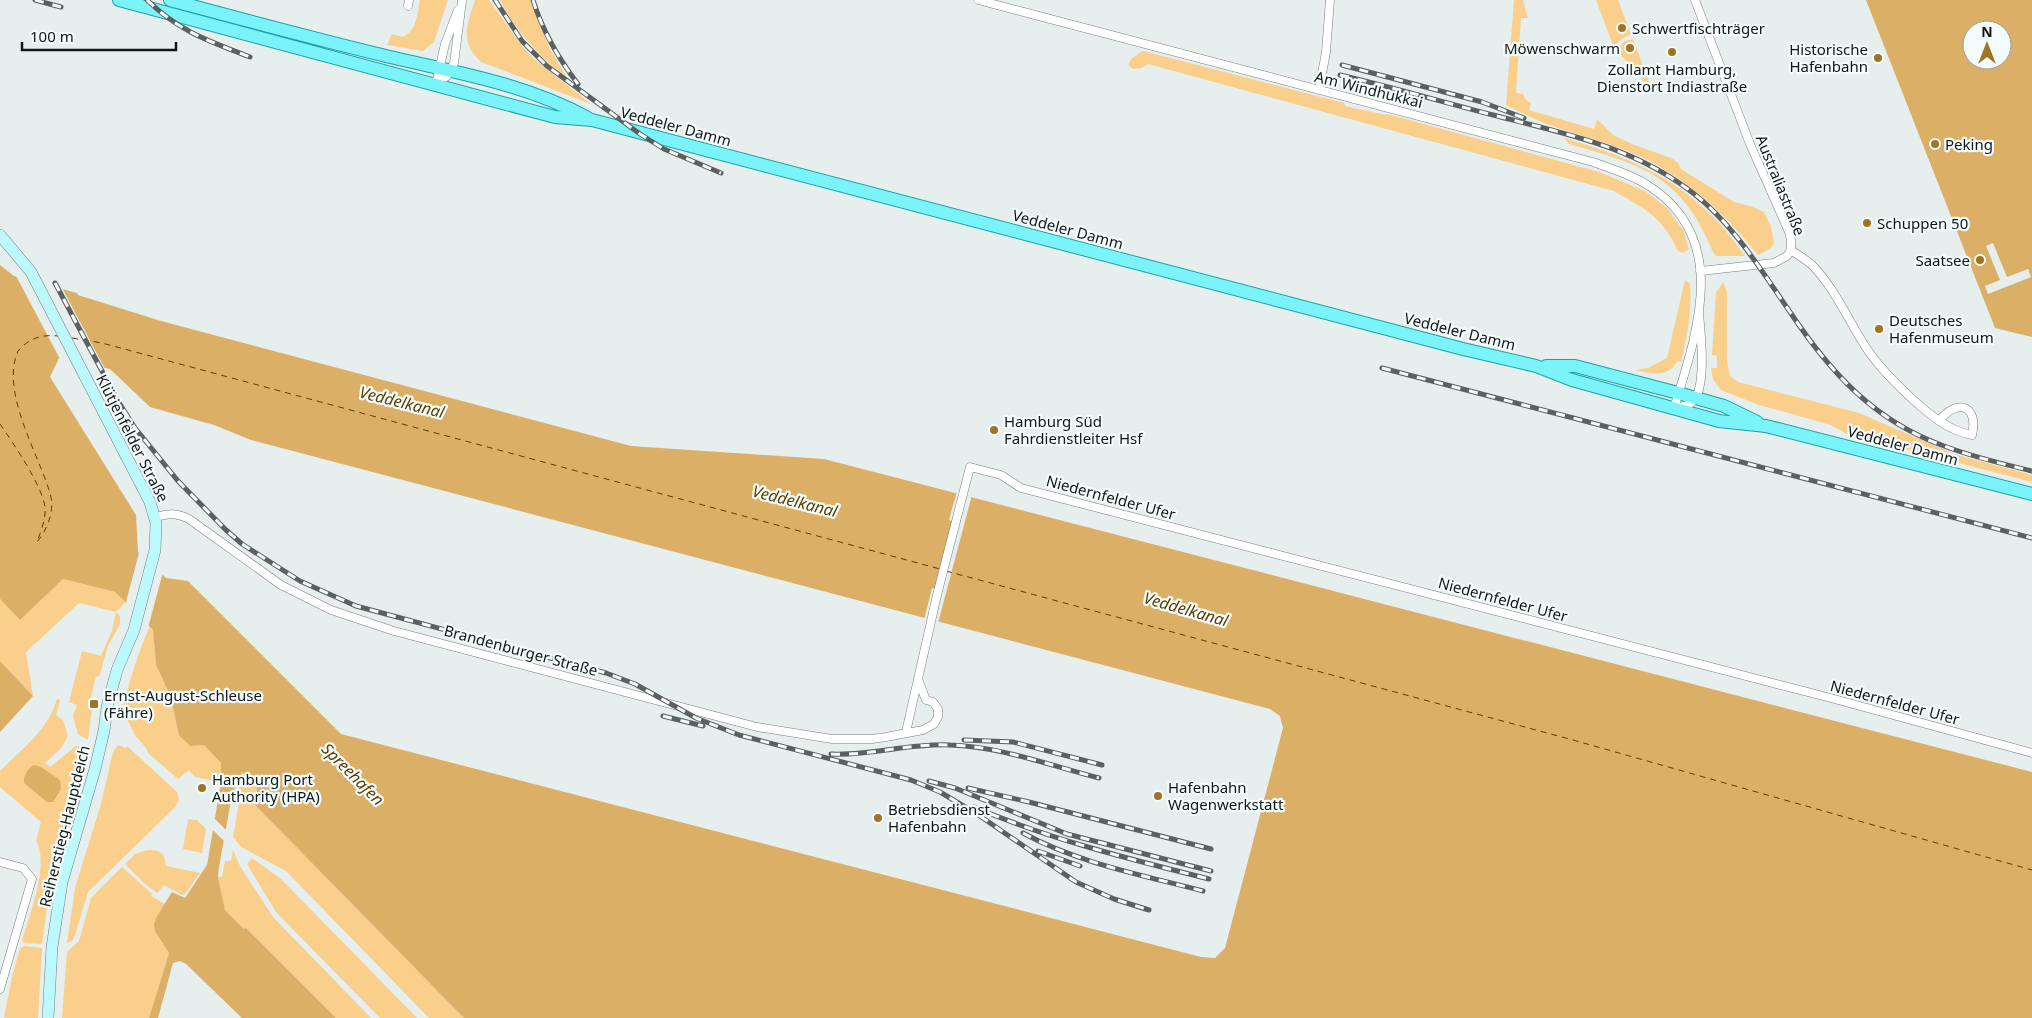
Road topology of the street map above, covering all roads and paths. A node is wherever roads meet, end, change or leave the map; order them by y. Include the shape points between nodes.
1 (119, 0) edge
2 (170, 0) edge
3 (978, 0) edge
4 (1330, 0) edge
5 (1695, 0) edge
6 (462, 1) edge
7 (445, 69) junction
8 (436, 84) junction
9 (1319, 90) junction
10 (592, 120) junction
11 (0, 235) edge
12 (1791, 250) junction
13 (1700, 271) junction
14 (1699, 314) junction
15 (1536, 366) junction
16 (1678, 393) junction
17 (1696, 398) junction
18 (1674, 408) junction
19 (1939, 421) junction
20 (1766, 426) junction
21 (2032, 494) edge
22 (156, 518) junction
23 (918, 679) junction
24 (926, 700) junction
25 (912, 704) junction
26 (104, 731) joint
27 (906, 732) junction
28 (2032, 753) edge
29 (0, 862) edge
30 (0, 989) edge
31 (48, 1018) edge

1 - 8 main road, Veddeler Damm
2 - 7 main road, Veddeler Damm
3 - 9 street, Am Windhukkai
4 - 9 street
5 - 12 street, Australiastraße via 1750,144 1789,232
6 - 7 street via 450,29
6 - 7 street via 456,56
7 - 8 street
7 - 8 street
7 - 10 main road, Veddeler Damm via 560,103
8 - 10 main road, Veddeler Damm via 555,117
9 - 13 street, Am Windhukkai via 1624,173 1667,199 1682,216 1695,239
10 - 15 main road, Veddeler Damm
11 - 22 street, Klütjenfelder Straße via 34,278
12 - 13 street via 1788,256 1774,263
12 - 19 street, Australiastraße via 1811,264 1827,283 1869,351 1902,390
13 - 14 street, Am Windhukkai
14 - 16 street, Am Windhukkai
14 - 17 street, Am Windhukkai via 1701,373
15 - 16 main road, Veddeler Damm via 1575,366
15 - 18 main road, Veddeler Damm via 1572,380
16 - 17 main road, Veddeler Damm
16 - 18 street, Am Windhukkai
17 - 18 street via 1686,406
17 - 20 main road, Veddeler Damm via 1724,406
18 - 20 main road, Veddeler Damm via 1719,421
19 - 19 street, Australiastraße via 1962,433 1972,435 1973,417 1964,408 1946,412
20 - 21 main road, Veddeler Damm
22 - 26 street, Klütjenfelder Straße via 152,561 138,618 117,670
22 - 27 street, Brandenburger Straße via 174,514 189,519 281,586 331,610 394,632 757,728 832,739 872,739
23 - 24 street, Brandenburger Straße
23 - 25 street
23 - 28 street, Niedernfelder Ufer via 970,467 1001,475 1021,488
24 - 25 street
24 - 27 street, Brandenburger Straße via 933,702 938,709 934,724 923,730
25 - 27 street
26 - 31 street, Reiherstieg-Hauptdeich via 58,901
29 - 30 street via 23,868 32,879

